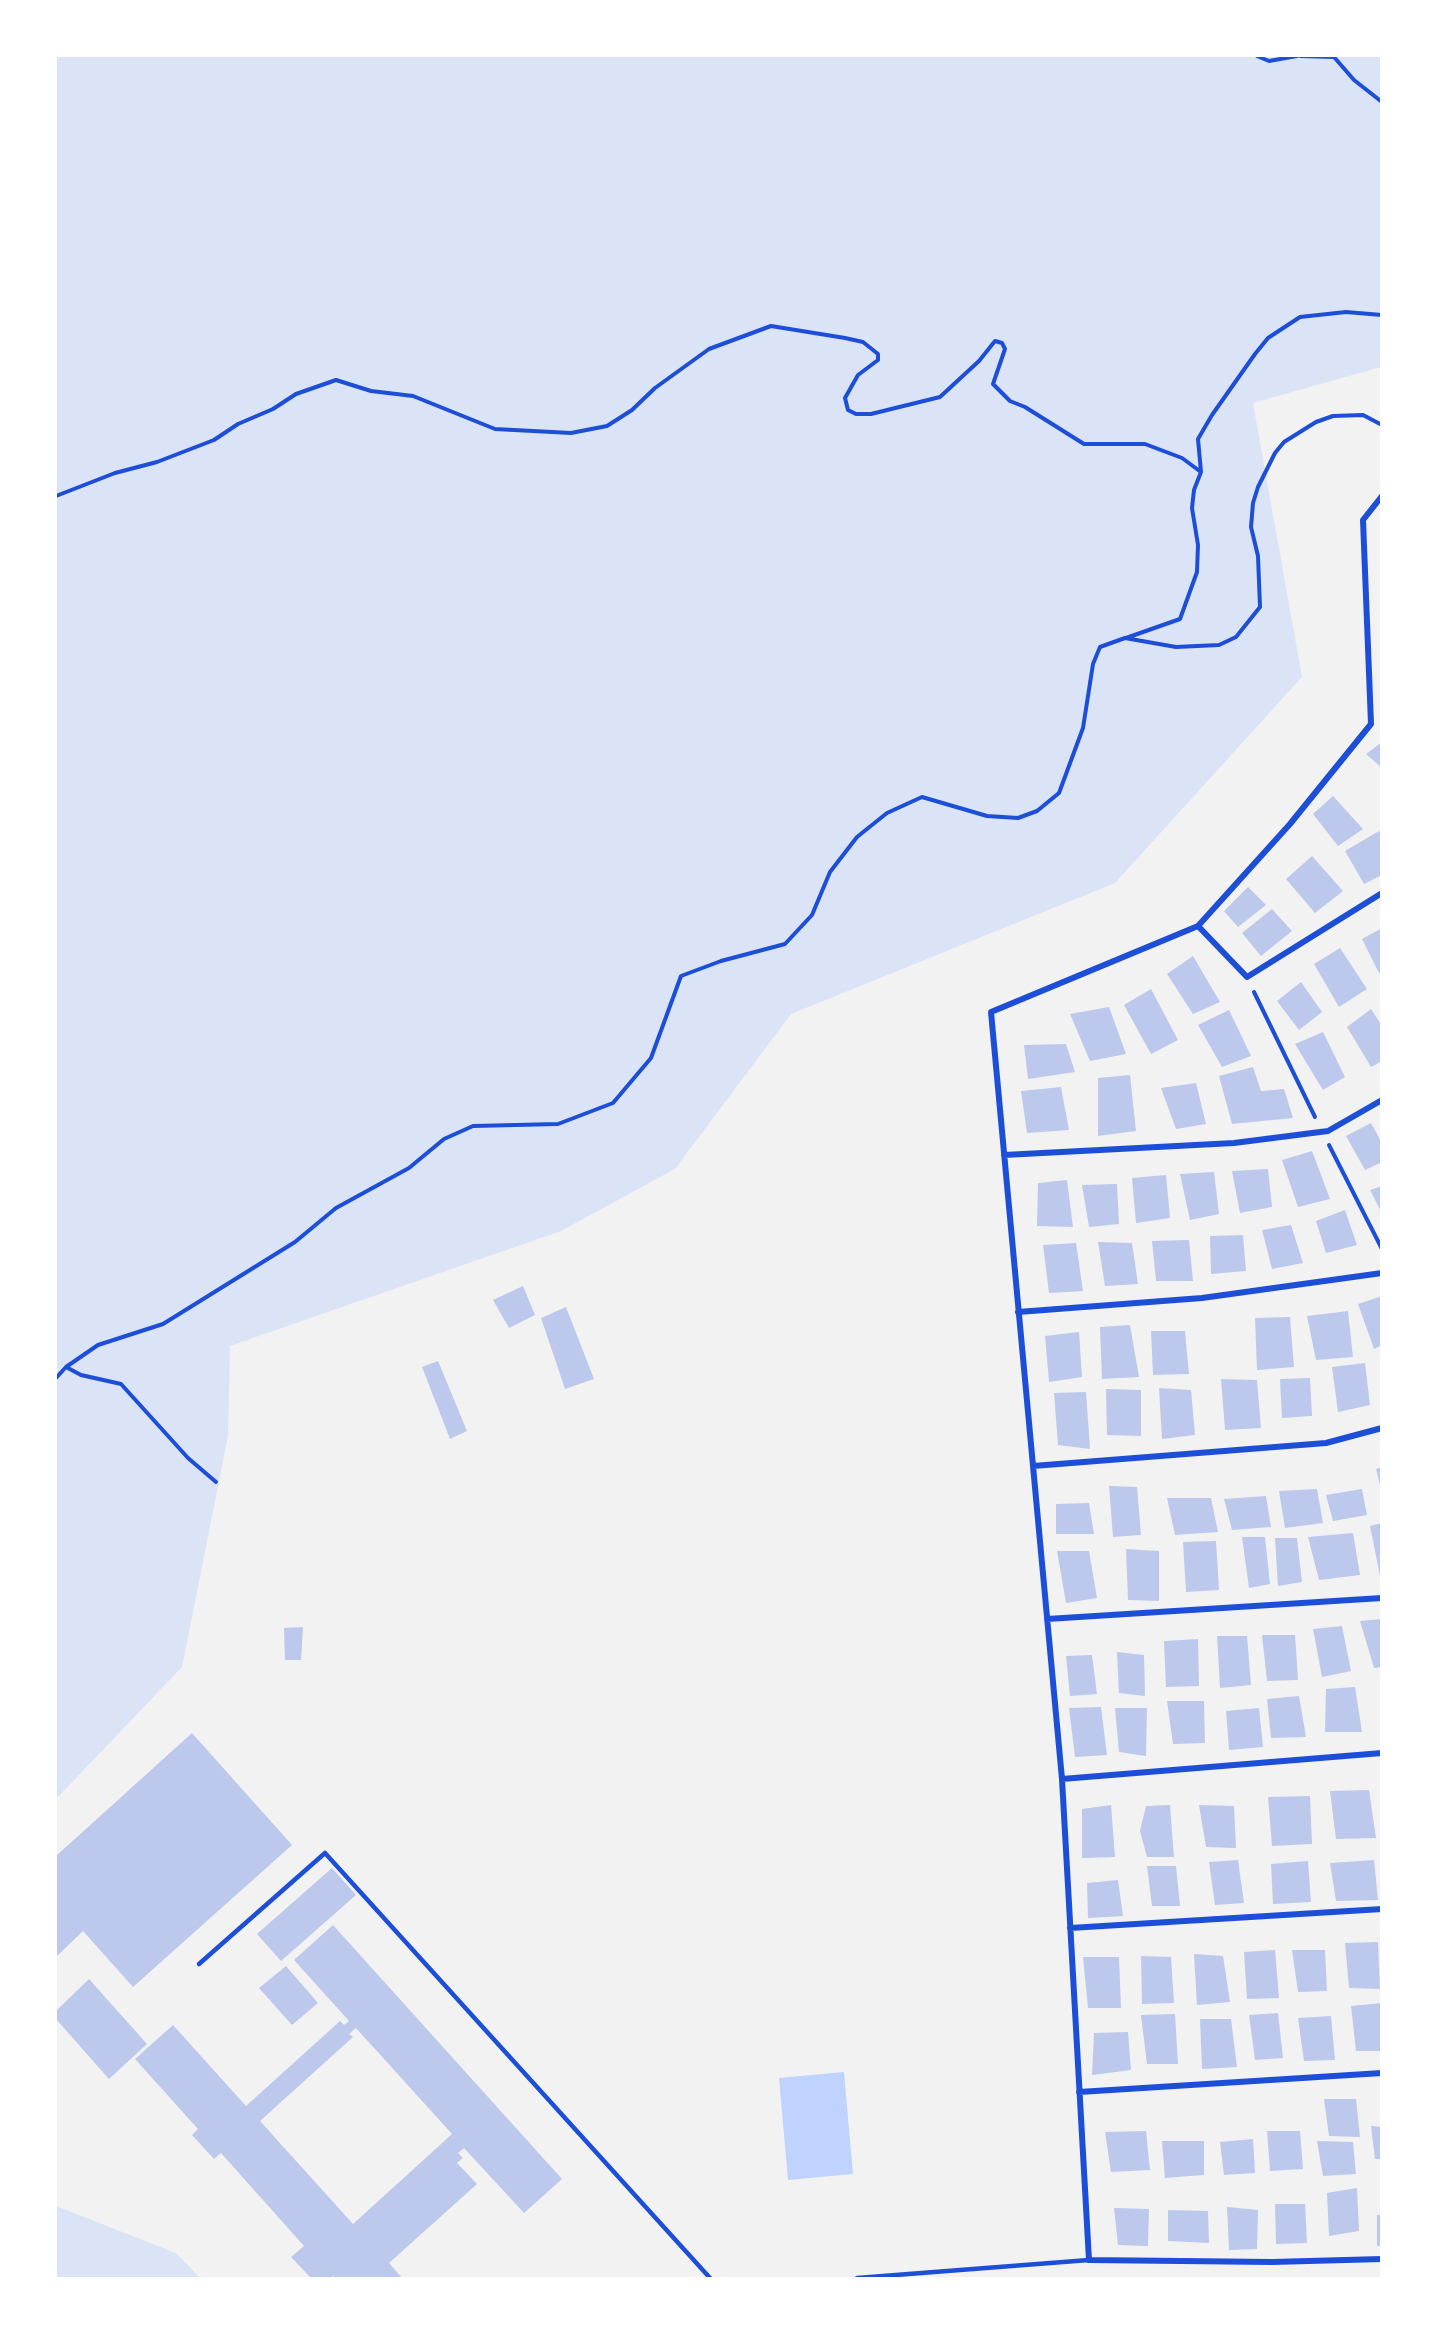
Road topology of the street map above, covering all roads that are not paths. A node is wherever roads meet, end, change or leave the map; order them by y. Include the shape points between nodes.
1 (1382, 496) edge
2 (1382, 893) edge
3 (1198, 926) junction
4 (1382, 1100) edge
5 (1004, 1155) junction
6 (1382, 1273) edge
7 (1018, 1312) junction
8 (1382, 1428) edge
9 (1033, 1466) junction
10 (1382, 1598) edge
11 (1047, 1619) junction
12 (1382, 1753) edge
13 (1062, 1779) junction
14 (1382, 1909) edge
15 (1070, 1928) junction
16 (200, 1964) dead end
17 (1382, 2073) edge
18 (1079, 2092) junction
19 (1089, 2259) junction
20 (1382, 2259) edge
21 (710, 2278) edge
22 (857, 2278) edge

1 - 3 street via 1363,520 1371,724 1290,824
2 - 3 street via 1247,977
3 - 5 street via 991,1012
4 - 5 street via 1328,1131 1234,1143
5 - 7 street
6 - 7 street via 1202,1298
7 - 9 street
8 - 9 street via 1326,1443
9 - 11 street
10 - 11 street
11 - 13 street
12 - 13 street
13 - 15 street
14 - 15 street
15 - 18 street
16 - 21 lane via 325,1853
17 - 18 street
18 - 19 street
19 - 20 street
19 - 22 lane

